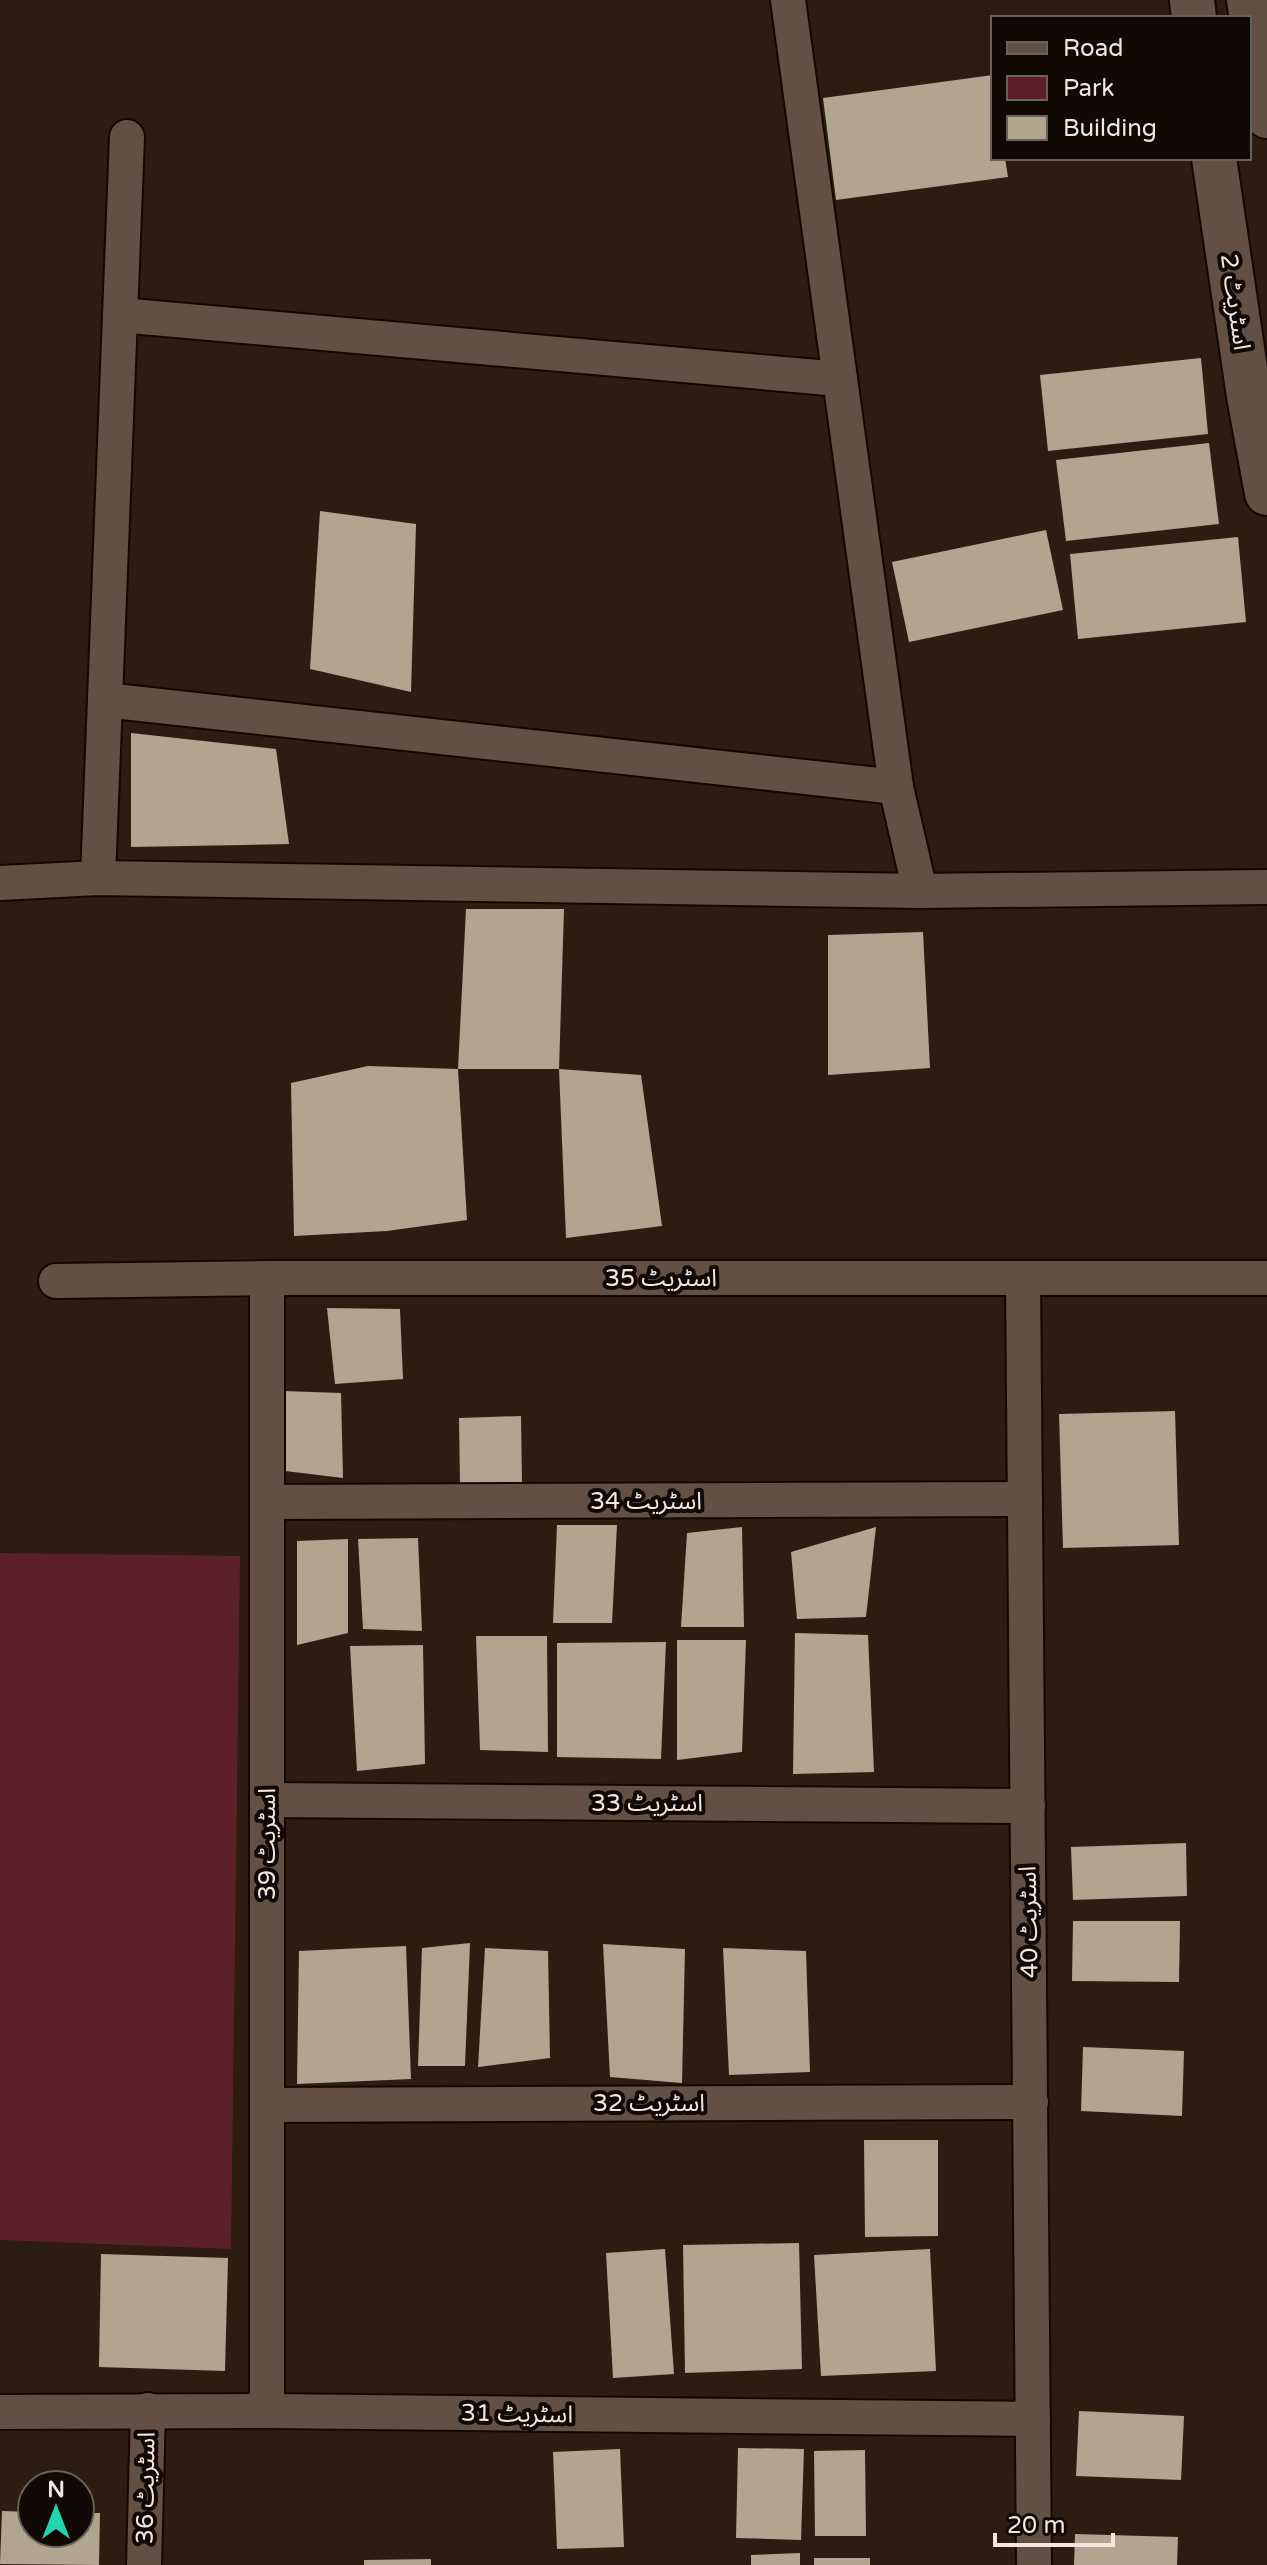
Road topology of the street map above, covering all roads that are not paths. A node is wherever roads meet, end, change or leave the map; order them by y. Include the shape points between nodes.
1 (788, 0) edge
2 (1249, 0) edge
3 (1267, 116) edge
4 (127, 137) dead end
5 (1214, 160) edge
6 (120, 315) junction
7 (840, 379) junction
8 (1267, 493) edge
9 (105, 700) junction
10 (896, 787) junction
11 (98, 878) junction
12 (0, 883) edge
13 (1267, 887) edge
14 (920, 891) junction
15 (267, 1278) junction
16 (1267, 1278) edge
17 (1023, 1279) junction
18 (56, 1281) dead end
19 (1025, 1499) junction
20 (267, 1502) junction
21 (267, 1800) junction
22 (1028, 1806) junction
23 (1031, 2102) junction
24 (267, 2105) junction
25 (148, 2410) junction
26 (267, 2411) junction
27 (0, 2412) edge
28 (1033, 2419) junction
29 (144, 2565) edge
30 (1034, 2565) edge

1 - 7 street
2 - 3 main road
4 - 6 street
5 - 8 main road, اسٹریٹ 2
6 - 7 street
6 - 9 street
7 - 10 street
9 - 10 street
9 - 11 street
10 - 14 street
11 - 12 street
11 - 14 street
13 - 14 street
15 - 17 street, اسٹریٹ 35
15 - 18 street, اسٹریٹ 35
15 - 20 street, اسٹریٹ 39
16 - 17 street, اسٹریٹ 35
17 - 19 street, اسٹریٹ 40
19 - 20 street, اسٹریٹ 34
19 - 22 street, اسٹریٹ 40
20 - 21 street, اسٹریٹ 39
21 - 22 street, اسٹریٹ 33
21 - 24 street, اسٹریٹ 39
22 - 23 street, اسٹریٹ 40
23 - 24 street, اسٹریٹ 32
23 - 28 street, اسٹریٹ 40
24 - 26 street, اسٹریٹ 39
25 - 26 street, اسٹریٹ 31
25 - 27 street, اسٹریٹ 31
25 - 29 street, اسٹریٹ 36
26 - 28 street, اسٹریٹ 31
28 - 30 street, اسٹریٹ 40

